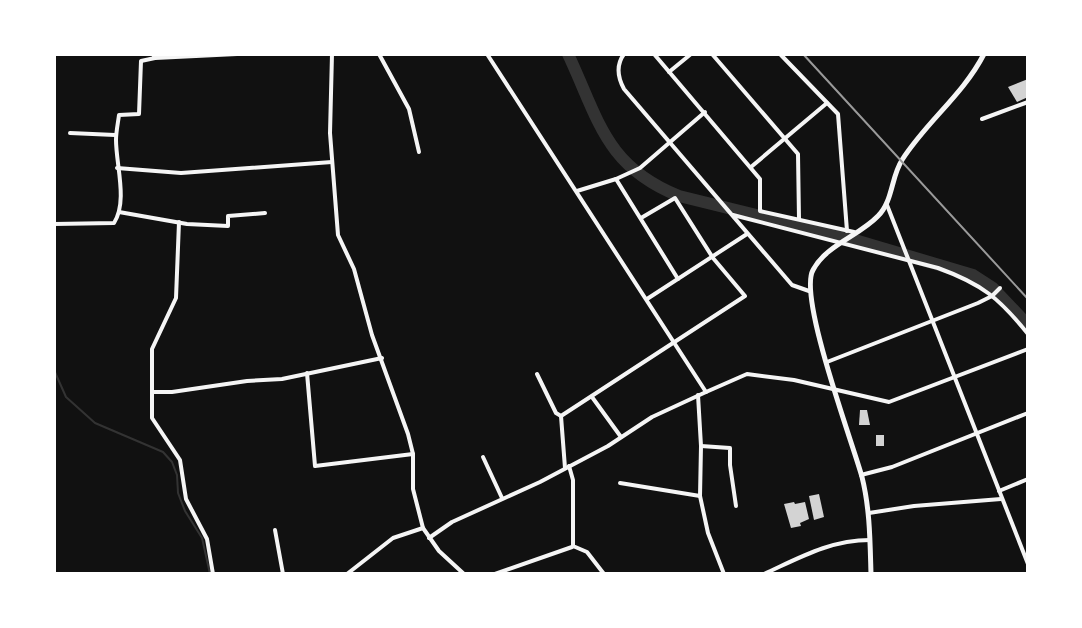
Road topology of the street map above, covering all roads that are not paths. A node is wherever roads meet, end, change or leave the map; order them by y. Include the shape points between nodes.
1 (237, 54) edge
2 (332, 54) edge
3 (379, 54) edge
4 (487, 54) edge
5 (624, 54) edge
6 (654, 54) edge
7 (691, 54) edge
8 (712, 54) edge
9 (780, 54) edge
10 (984, 54) edge
11 (154, 56) edge
12 (669, 72) junction
13 (1028, 102) edge
14 (827, 103) junction
15 (705, 112) junction
16 (982, 119) dead end
17 (70, 133) dead end
18 (115, 135) junction
19 (786, 138) junction
20 (668, 143) junction
21 (419, 152) dead end
22 (332, 162) junction
23 (751, 167) junction
24 (117, 168) junction
25 (616, 179) junction
26 (577, 191) junction
27 (886, 204) junction
28 (119, 212) junction
29 (265, 213) dead end
30 (730, 213) junction
31 (641, 218) junction
32 (799, 221) junction
33 (179, 222) junction
34 (54, 224) edge
35 (847, 231) junction
36 (856, 232) junction
37 (747, 234) junction
38 (841, 243) junction
39 (713, 258) junction
40 (908, 260) junction
41 (678, 279) junction
42 (1000, 288) dead end
43 (809, 291) junction
44 (993, 295) junction
45 (647, 299) junction
46 (932, 320) junction
47 (1028, 334) edge
48 (674, 342) junction
49 (1028, 349) edge
50 (382, 358) junction
51 (827, 362) junction
52 (307, 373) junction
53 (537, 374) dead end
54 (954, 377) junction
55 (835, 389) junction
56 (152, 392) junction
57 (706, 392) junction
58 (698, 395) junction
59 (592, 397) junction
60 (1028, 413) edge
61 (561, 416) junction
62 (976, 434) junction
63 (621, 438) junction
64 (701, 446) junction
65 (413, 454) junction
66 (483, 457) dead end
67 (567, 467) junction
68 (861, 475) junction
69 (1028, 479) edge
70 (620, 483) dead end
71 (999, 491) junction
72 (700, 496) junction
73 (502, 498) junction
74 (1002, 499) junction
75 (736, 506) dead end
76 (869, 513) junction
77 (423, 528) junction
78 (275, 530) dead end
79 (429, 538) junction
80 (870, 540) junction
81 (1028, 544) edge
82 (573, 546) junction
83 (1021, 547) junction
84 (1028, 564) edge
85 (213, 574) edge
86 (283, 574) edge
87 (347, 574) edge
88 (464, 574) edge
89 (495, 574) edge
90 (604, 574) edge
91 (724, 574) edge
92 (764, 574) edge
93 (871, 574) edge

1 - 11 street
2 - 22 street
3 - 21 street via 409,109
4 - 26 street
5 - 20 street via 619,79
6 - 12 street
7 - 12 street
8 - 19 street
9 - 14 street
10 - 27 main road via 900,163
11 - 18 street via 141,61 139,114 119,115
12 - 15 street
13 - 16 street
14 - 19 street
14 - 35 street via 838,114
15 - 20 street
15 - 23 street
17 - 18 street
18 - 24 street
19 - 23 street
19 - 32 street via 798,154
20 - 25 street via 638,169
20 - 30 street
22 - 24 street via 181,173
22 - 50 street via 338,235
23 - 32 street via 760,179 760,211
24 - 28 street
25 - 26 street
25 - 31 street
26 - 45 street
27 - 36 main road via 878,217
27 - 40 street
28 - 33 street
28 - 34 street via 114,223
29 - 33 street via 228,216 228,226
30 - 37 street
30 - 38 street
31 - 39 street via 675,198
31 - 41 street
32 - 35 street
33 - 56 street via 176,298 152,349
35 - 36 street
36 - 38 main road
37 - 39 street
37 - 43 street via 792,285
38 - 40 street
38 - 43 main road via 813,269
39 - 41 street
39 - 48 street via 745,296
40 - 44 street via 961,276
40 - 46 street
41 - 45 street
42 - 44 street
43 - 51 main road
44 - 46 street
44 - 47 street
45 - 48 street
46 - 51 street
46 - 54 street
48 - 57 street
48 - 59 street
49 - 54 street
50 - 52 street
50 - 65 street
51 - 55 main road
52 - 56 street
52 - 65 street via 315,466
53 - 61 street
54 - 55 street via 889,402
54 - 62 street
55 - 57 street via 747,374
55 - 68 main road
56 - 85 street via 152,418 180,460 186,499 207,539
57 - 58 street
58 - 63 street
58 - 64 street
59 - 61 street
59 - 63 street
60 - 62 street
61 - 67 street
62 - 68 street
62 - 71 street
63 - 67 street
64 - 72 street
64 - 75 street via 730,448
65 - 77 street via 413,489
66 - 73 street
67 - 73 street
67 - 82 street via 573,480
68 - 76 main road
69 - 71 street
70 - 72 street
71 - 74 street
72 - 91 street
73 - 79 street
74 - 76 street
74 - 83 street
76 - 80 main road
77 - 79 street
77 - 87 street via 393,538
78 - 86 street
79 - 88 street
80 - 92 street via 846,540
80 - 93 main road
81 - 83 street
82 - 89 street
82 - 90 street via 587,552
83 - 84 street

